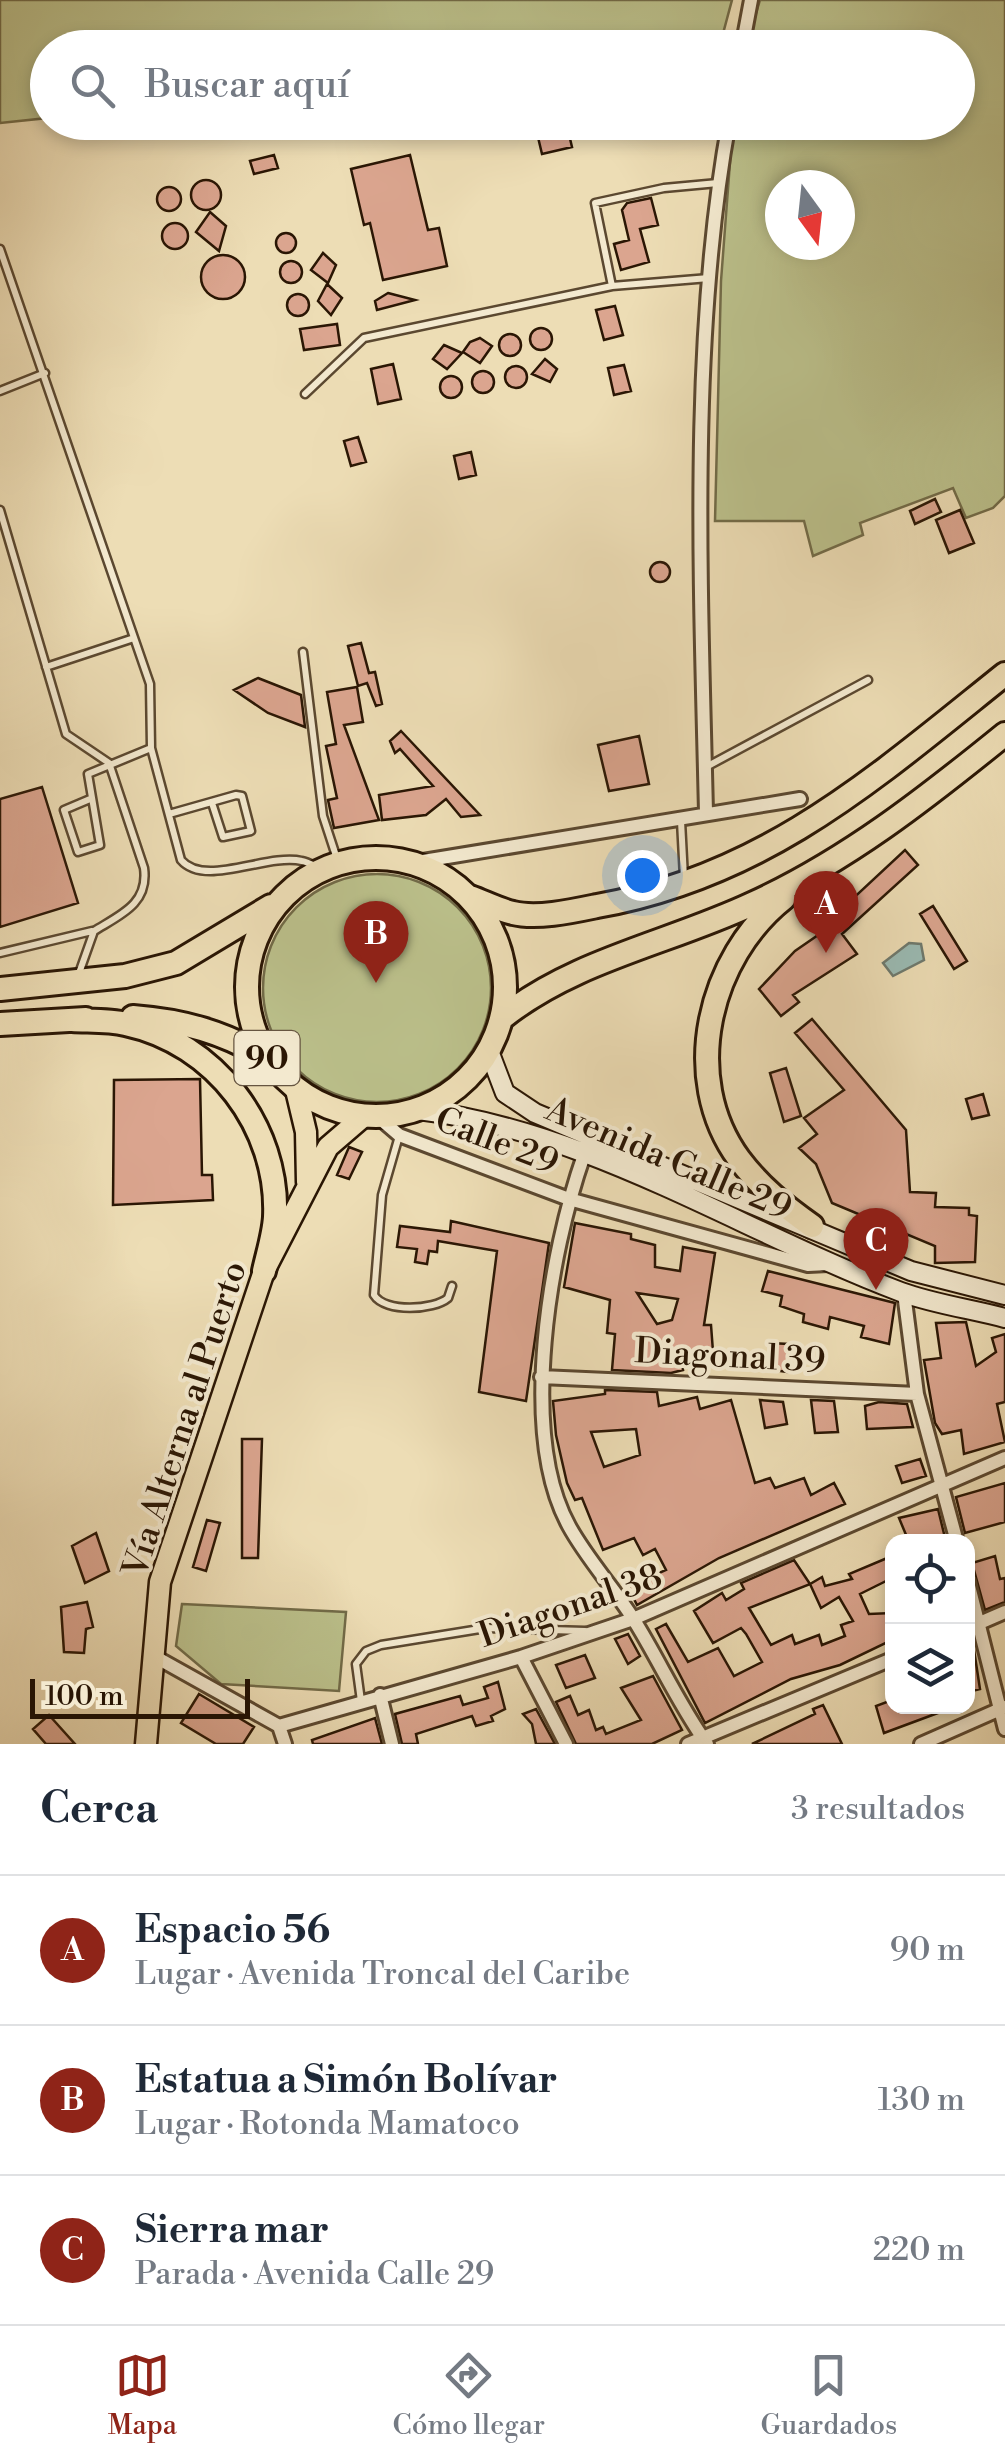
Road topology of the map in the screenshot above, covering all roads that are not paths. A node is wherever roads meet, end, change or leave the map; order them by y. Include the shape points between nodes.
1 (751, 0) edge
2 (745, 30) edge
3 (726, 140) edge
4 (718, 183) junction
5 (0, 250) edge
6 (709, 278) junction
7 (612, 286) junction
8 (45, 373) junction
9 (0, 391) edge
10 (304, 394) dead end
11 (0, 510) edge
12 (134, 638) junction
13 (303, 652) dead end
14 (46, 667) junction
15 (1005, 674) edge
16 (868, 680) dead end
17 (1005, 734) edge
18 (150, 748) junction
19 (108, 763) junction
20 (705, 768) junction
21 (90, 799) junction
22 (800, 799) dead end
23 (212, 803) junction
24 (706, 813) junction
25 (169, 814) junction
26 (680, 818) junction
27 (842, 856) junction
28 (411, 862) junction
29 (332, 868) junction
30 (684, 884) junction
31 (469, 896) junction
32 (282, 898) junction
33 (94, 930) junction
34 (0, 953) edge
35 (76, 982) junction
36 (0, 989) edge
37 (502, 1018) junction
38 (72, 1020) junction
39 (0, 1024) edge
40 (489, 1051) junction
41 (267, 1058) junction
42 (296, 1090) junction
43 (418, 1110) junction
44 (371, 1117) junction
45 (399, 1135) junction
46 (584, 1155) junction
47 (306, 1182) junction
48 (569, 1198) junction
49 (812, 1226) junction
50 (833, 1262) junction
51 (264, 1270) junction
52 (452, 1286) dead end
53 (904, 1293) junction
54 (1005, 1295) edge
55 (1005, 1318) edge
56 (541, 1377) junction
57 (917, 1394) junction
58 (1005, 1458) edge
59 (942, 1485) junction
60 (955, 1534) edge
61 (1005, 1612) edge
62 (633, 1619) junction
63 (975, 1625) edge
64 (975, 1631) edge
65 (596, 1633) junction
66 (152, 1654) junction
67 (521, 1658) junction
68 (885, 1662) edge
69 (380, 1695) junction
70 (360, 1701) junction
71 (1003, 1707) edge
72 (279, 1726) junction
73 (1005, 1729) edge
74 (705, 1741) edge
75 (146, 1744) edge
76 (284, 1744) edge
77 (392, 1744) edge
78 (566, 1744) edge
79 (688, 1744) edge
80 (921, 1744) edge

1 - 2 street
3 - 4 street
4 - 6 street
4 - 7 lane via 595,203
5 - 8 lane
6 - 7 lane
6 - 20 street
7 - 10 lane via 364,338
8 - 9 lane
8 - 12 lane
11 - 14 lane
12 - 14 lane
12 - 18 lane via 150,684
13 - 29 lane
14 - 19 lane via 66,734
15 - 30 highway, 90 via 810,825
16 - 20 lane
17 - 27 highway via 912,810
18 - 19 lane
18 - 25 lane
19 - 21 lane via 88,774
19 - 33 lane via 146,884 135,906
20 - 24 street
21 - 21 lane via 64,810 78,852 100,845
22 - 24 street
23 - 23 lane via 242,796 251,830 222,836
23 - 25 lane
24 - 26 street
25 - 29 lane via 190,870 302,860
26 - 28 street
26 - 30 lane
27 - 37 highway via 709,924 546,987
27 - 49 highway via 762,916 731,958 712,1006 706,1058 715,1109 736,1156 770,1196
28 - 29 highway, 90 via 384,858
28 - 31 highway, 90
29 - 32 highway, 90
30 - 31 highway, 90 via 590,908 516,914
31 - 37 highway, 90 via 501,953
32 - 35 highway, 90 via 176,963
32 - 41 highway, 90 via 258,934 246,975 250,1018
33 - 34 lane
33 - 35 lane
35 - 36 highway, 90
37 - 40 highway, 90
38 - 39 highway, 90
38 - 41 highway, 90 via 182,1021 228,1035
38 - 51 highway via 126,1023 176,1041 219,1073 252,1115 271,1165 275,1218
40 - 43 highway, 90 via 446,1096
40 - 49 main road, Avenida Calle 29 via 505,1092 535,1113
41 - 42 highway, 90
42 - 44 highway, 90 via 328,1108
42 - 47 main road, Vía Alterna al Puerto via 306,1132
43 - 44 highway, 90
43 - 46 main road, Avenida Calle 29 via 472,1116
44 - 45 street, Calle 29
44 - 47 main road, Vía Alterna al Puerto via 335,1139
45 - 48 street, Calle 29
45 - 52 lane via 382,1194 374,1296 386,1306 435,1306
46 - 48 street
46 - 50 main road, Avenida Calle 29
47 - 51 main road, Vía Alterna al Puerto
48 - 50 street, Calle 29 via 808,1265
48 - 56 street
49 - 54 main road, Avenida Calle 29 via 911,1271
50 - 53 main road, Avenida Calle 29
51 - 66 main road, Vía Alterna al Puerto via 160,1582
53 - 55 main road, Avenida Calle 29
53 - 57 street
56 - 57 street, Diagonal 39
56 - 62 street via 540,1428 552,1486 569,1526
57 - 59 street
58 - 59 street, Diagonal 38
59 - 60 street
59 - 62 street, Diagonal 38
61 - 63 street
62 - 65 street, Diagonal 38
62 - 74 street
64 - 71 street
65 - 67 street, Diagonal 38
65 - 70 lane via 486,1628 381,1645 356,1664
66 - 72 street
66 - 75 main road, Vía Alterna al Puerto
67 - 69 street, Diagonal 38
67 - 78 street
68 - 74 street
69 - 70 street, Diagonal 38
69 - 77 street
70 - 72 street, Diagonal 38
71 - 73 street
71 - 80 street
72 - 76 street
74 - 79 street

